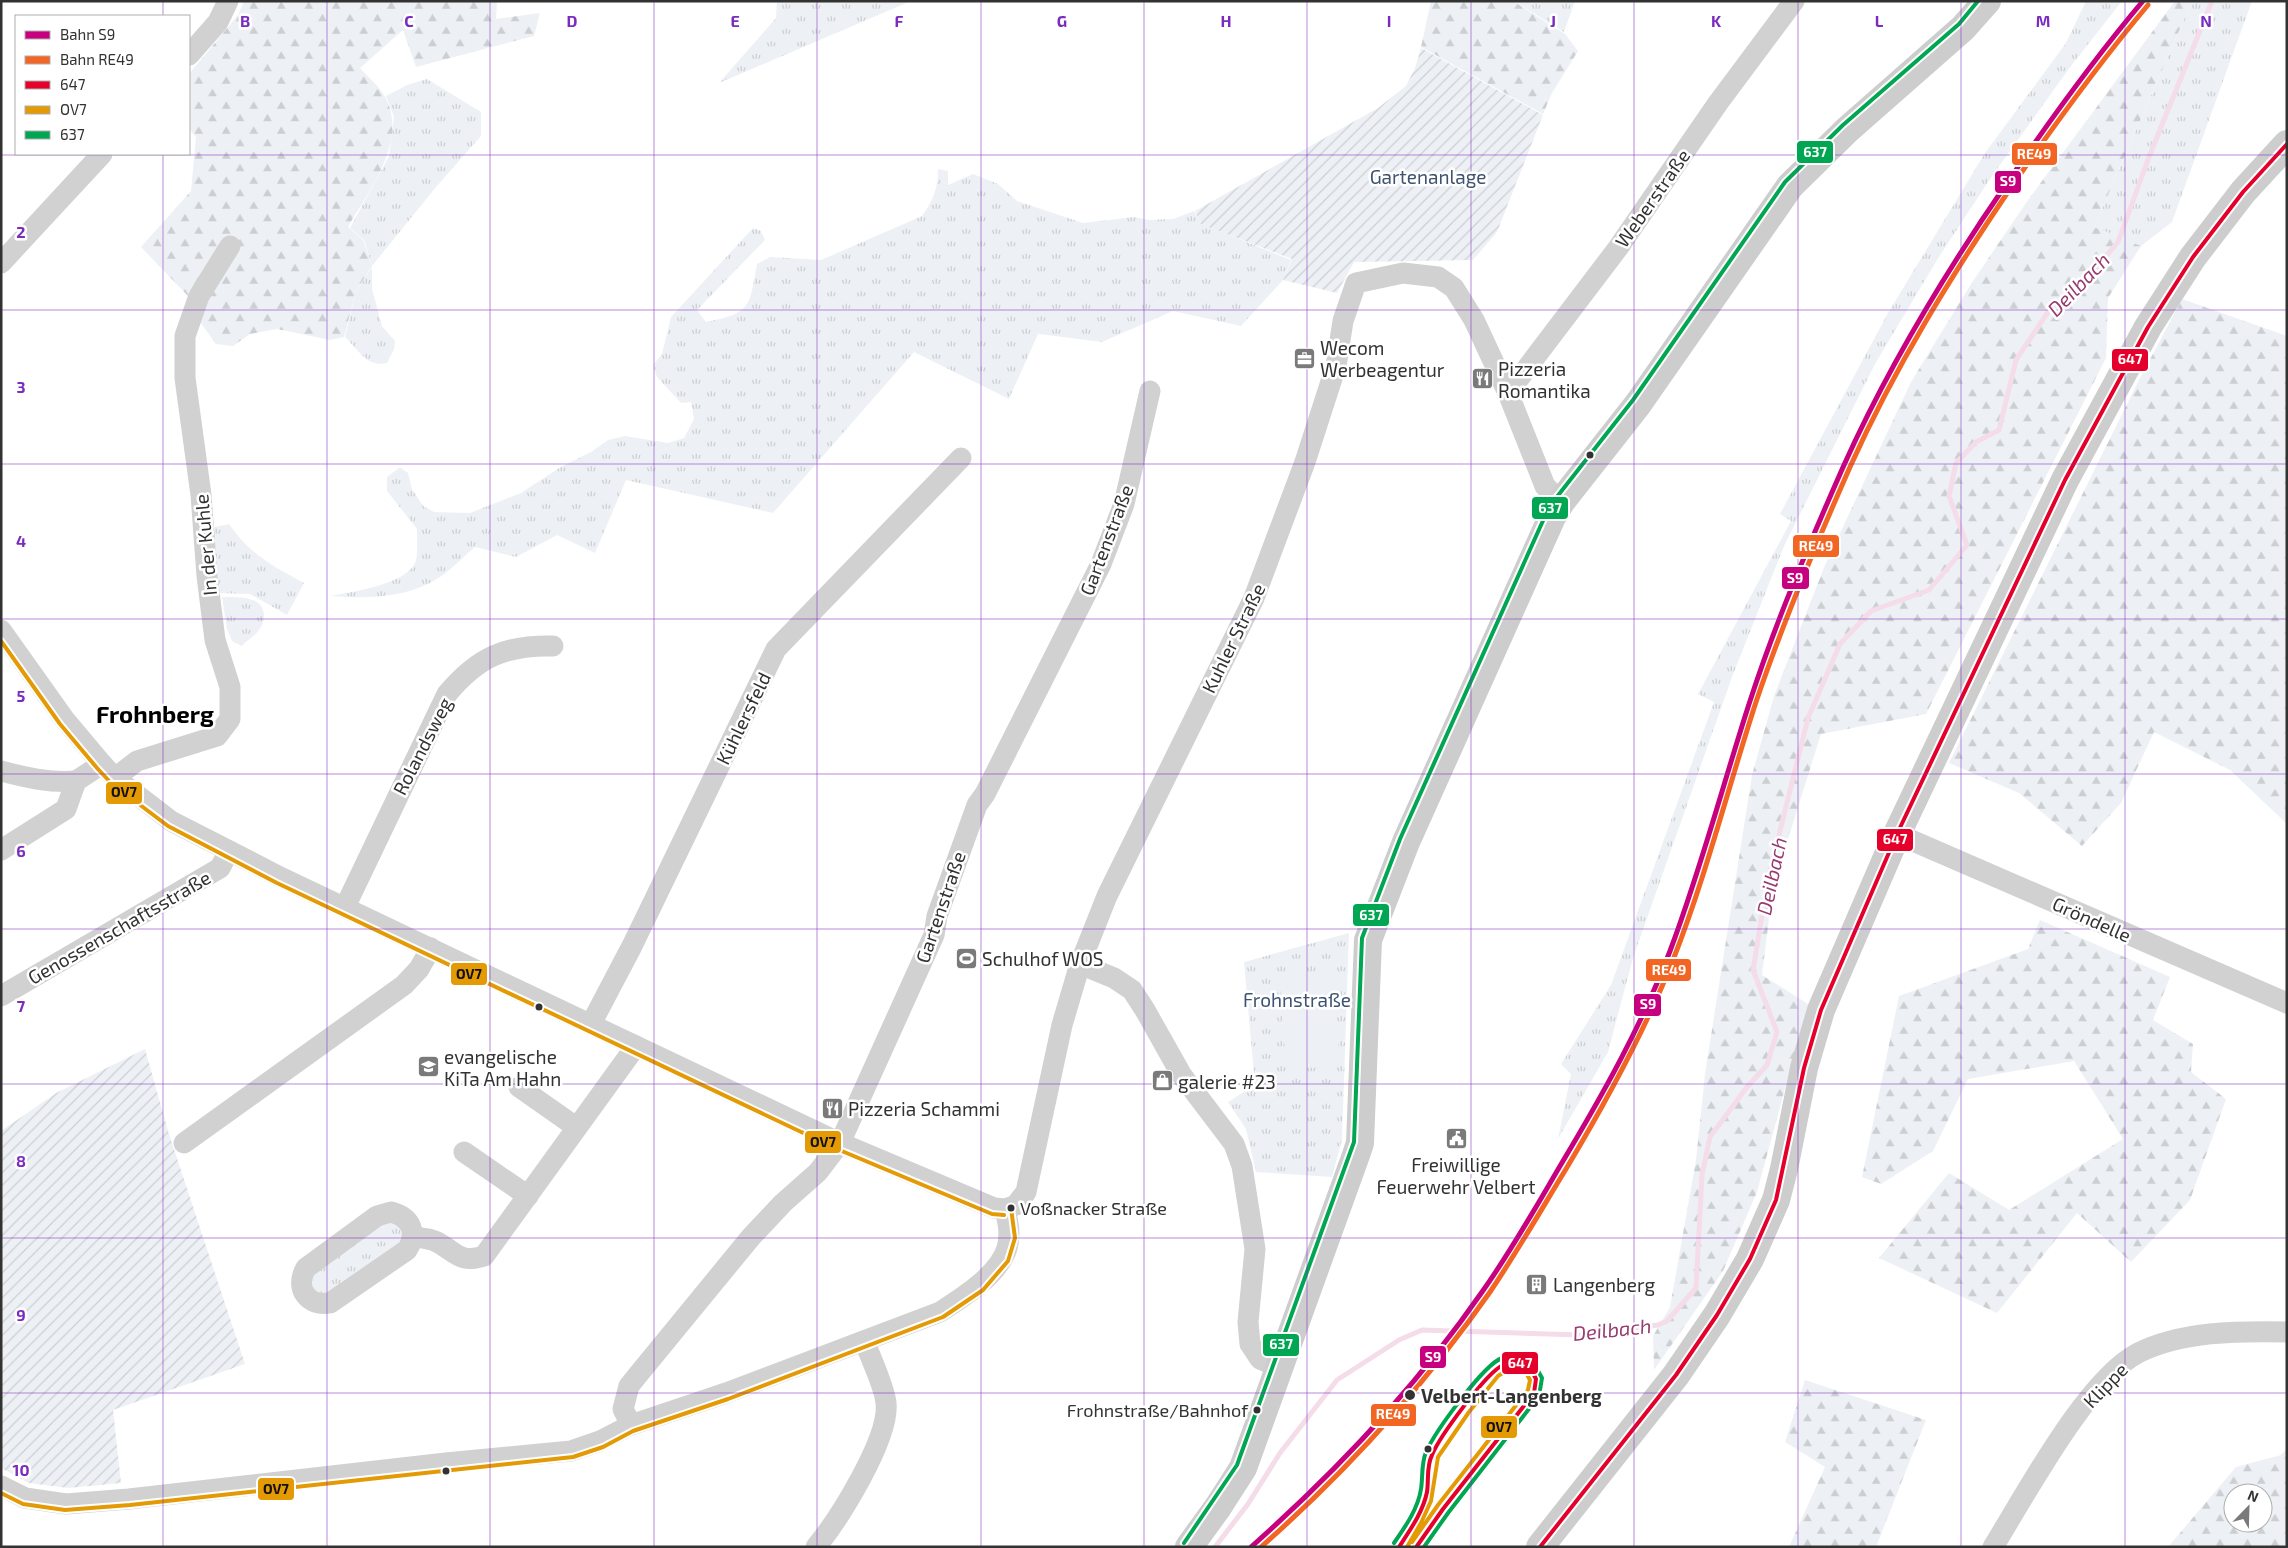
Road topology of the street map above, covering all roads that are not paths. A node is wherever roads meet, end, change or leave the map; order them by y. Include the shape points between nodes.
1 (228, 1) edge
2 (1794, 1) edge
3 (1987, 1) edge
4 (190, 54) edge
5 (2287, 144) edge
6 (101, 155) edge
7 (230, 246) dead end
8 (1, 263) edge
9 (1150, 391) dead end
10 (1508, 393) junction
11 (961, 458) dead end
12 (1561, 502) junction
13 (1, 630) edge
14 (553, 646) dead end
15 (1, 771) edge
16 (108, 771) junction
17 (76, 781) junction
18 (1897, 834) junction
19 (1, 850) edge
20 (229, 851) junction
21 (345, 907) junction
22 (430, 948) junction
23 (1080, 964) junction
24 (1, 996) edge
25 (2287, 1003) edge
26 (591, 1024) junction
27 (636, 1046) junction
28 (519, 1087) dead end
29 (576, 1127) junction
30 (184, 1143) dead end
31 (840, 1143) junction
32 (464, 1152) dead end
33 (528, 1196) junction
34 (1005, 1209) junction
35 (413, 1236) junction
36 (2287, 1332) edge
37 (864, 1341) junction
38 (1279, 1367) junction
39 (631, 1425) junction
40 (1, 1486) edge
41 (816, 1547) edge
42 (1189, 1547) edge
43 (1540, 1547) edge
44 (1993, 1547) edge

1 - 4 street via 218,22
2 - 10 street, Weberstraße via 1718,103 1618,248
3 - 12 street via 1963,28 1847,130 1790,186 1638,404
5 - 18 street via 2243,192 2193,257 2148,327 2065,480
6 - 8 street
7 - 16 street, In der Kuhle via 199,296 185,336 185,378 215,640 230,687 230,719 217,736
9 - 31 street, Gartenstraße via 1124,504 1101,564 977,805 937,916 934,935
10 - 12 street, Kuhler Straße via 1545,486
10 - 23 street, Kuhler Straße via 1474,320 1454,288 1438,277 1403,273 1356,282 1343,321 1336,366 1305,462 1254,598 1107,896
11 - 26 street, Kühlersfeld via 776,649
12 - 38 street via 1433,780 1368,940 1360,1142
13 - 16 street via 65,720
14 - 21 street, Rolandsweg via 527,646 482,660 447,694
15 - 17 street via 57,783
16 - 17 street
16 - 20 street via 171,821
17 - 19 street via 66,809
18 - 25 street, Gröndelle
18 - 43 street via 1818,1019 1804,1068 1776,1200 1750,1259 1717,1315 1676,1374
20 - 21 street
20 - 24 street, Genossenschaftsstraße via 220,868
21 - 22 street
22 - 26 street
22 - 30 street via 419,969 404,985
23 - 34 street via 1062,1025 1026,1192 1016,1205
23 - 38 street via 1114,978 1132,990 1180,1074 1234,1144 1242,1166 1255,1250 1248,1322 1250,1344 1260,1359
26 - 27 street
27 - 29 street
27 - 31 street
28 - 29 street
29 - 33 street
31 - 34 street via 987,1205
31 - 39 street, Gartenstraße via 818,1172 751,1237 629,1386 623,1410
32 - 33 street
33 - 35 street via 484,1256 471,1260 436,1242
34 - 37 street via 1010,1234 1007,1249 1000,1263 983,1281 940,1312
35 - 35 street via 407,1250 330,1303 316,1303 305,1295 301,1281 306,1268 377,1216 391,1212 398,1214 410,1223
36 - 44 street, Klippe via 2238,1332 2191,1337 2136,1354 2094,1392 2057,1443
37 - 39 street
37 - 41 street via 886,1402 883,1429 848,1502
38 - 42 street via 1243,1468
39 - 40 street via 600,1441 570,1451 129,1500 66,1504 25,1498

